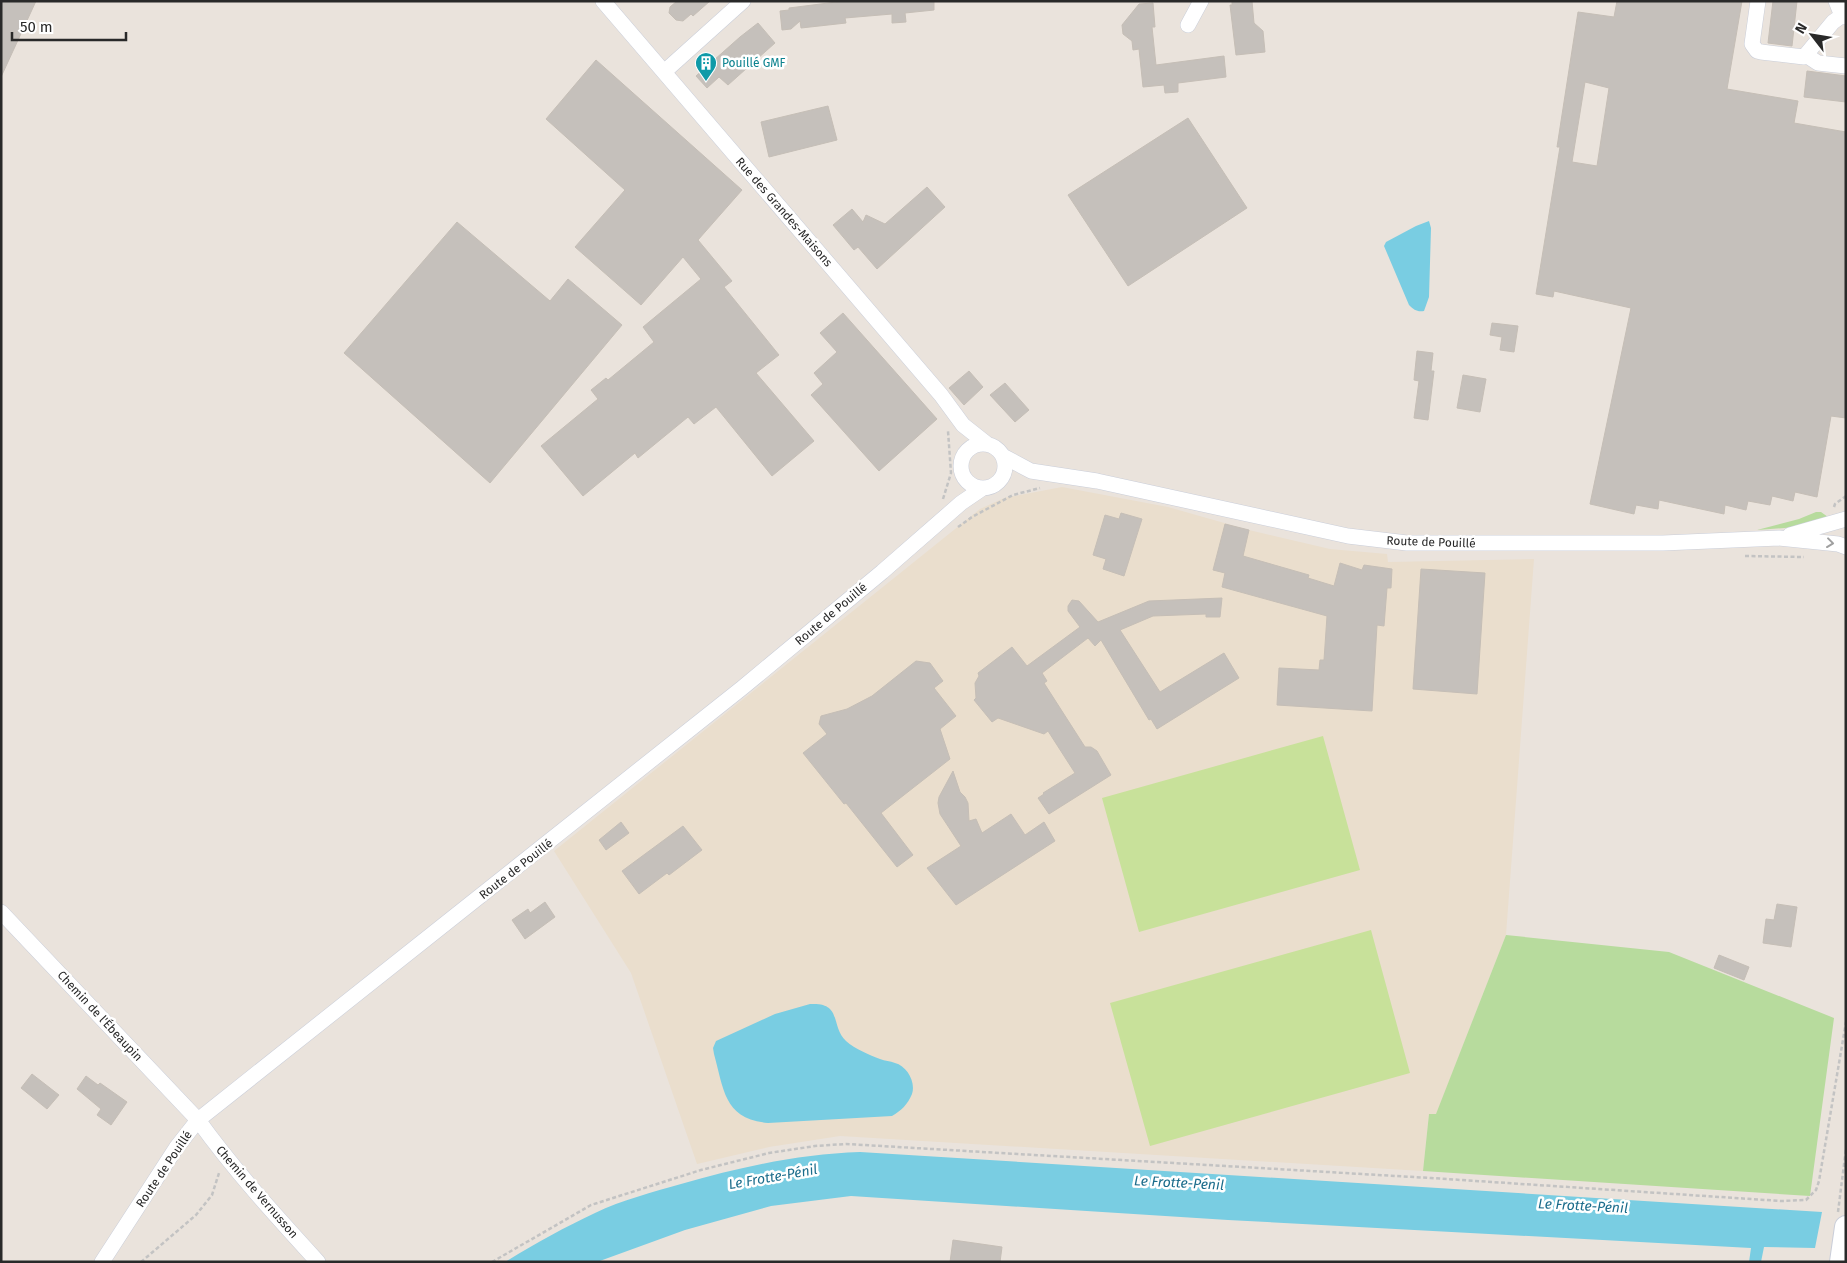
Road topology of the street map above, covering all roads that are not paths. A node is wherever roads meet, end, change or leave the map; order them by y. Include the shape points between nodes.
1 (603, 1) edge
2 (743, 1) edge
3 (1201, 1) edge
4 (1758, 1) edge
5 (1836, 1) edge
6 (1844, 16) edge
7 (1188, 25) dead end
8 (1806, 55) junction
9 (1846, 66) edge
10 (664, 72) junction
11 (963, 425) junction
12 (987, 444) junction
13 (966, 451) junction
14 (1003, 456) junction
15 (1031, 471) junction
16 (965, 479) junction
17 (1000, 480) junction
18 (983, 488) junction
19 (961, 503) junction
20 (1846, 519) edge
21 (1779, 538) junction
22 (1846, 547) edge
23 (1, 912) edge
24 (198, 1120) junction
25 (1842, 1221) edge
26 (102, 1262) edge
27 (318, 1262) edge
28 (1841, 1262) edge

1 - 10 street, Rue des Grandes-Maisons
2 - 10 street
3 - 7 street
4 - 8 street via 1752,40 1754,48 1793,57
5 - 6 street
6 - 8 street via 1833,22
8 - 9 street via 1818,63
10 - 11 street, Rue des Grandes-Maisons via 941,395
11 - 12 street
11 - 13 street
12 - 13 street via 972,446
12 - 14 street via 994,446
13 - 16 street via 961,465
14 - 15 street, Route de Pouillé
14 - 17 street via 1006,468
15 - 17 street, Route de Pouillé
15 - 21 street, Route de Pouillé via 1097,481 1348,536 1407,543 1663,543
16 - 18 street
16 - 19 street
17 - 18 street
18 - 19 street, Route de Pouillé
19 - 24 street, Route de Pouillé via 742,688
20 - 21 street, Route de Pouillé
21 -> 22 street, Route de Pouillé
23 - 24 street, Chemin de l'Ébeaupin
24 - 26 street, Route de Pouillé via 176,1148
24 - 27 street, Chemin de Vernusson via 266,1205
25 - 28 main road

